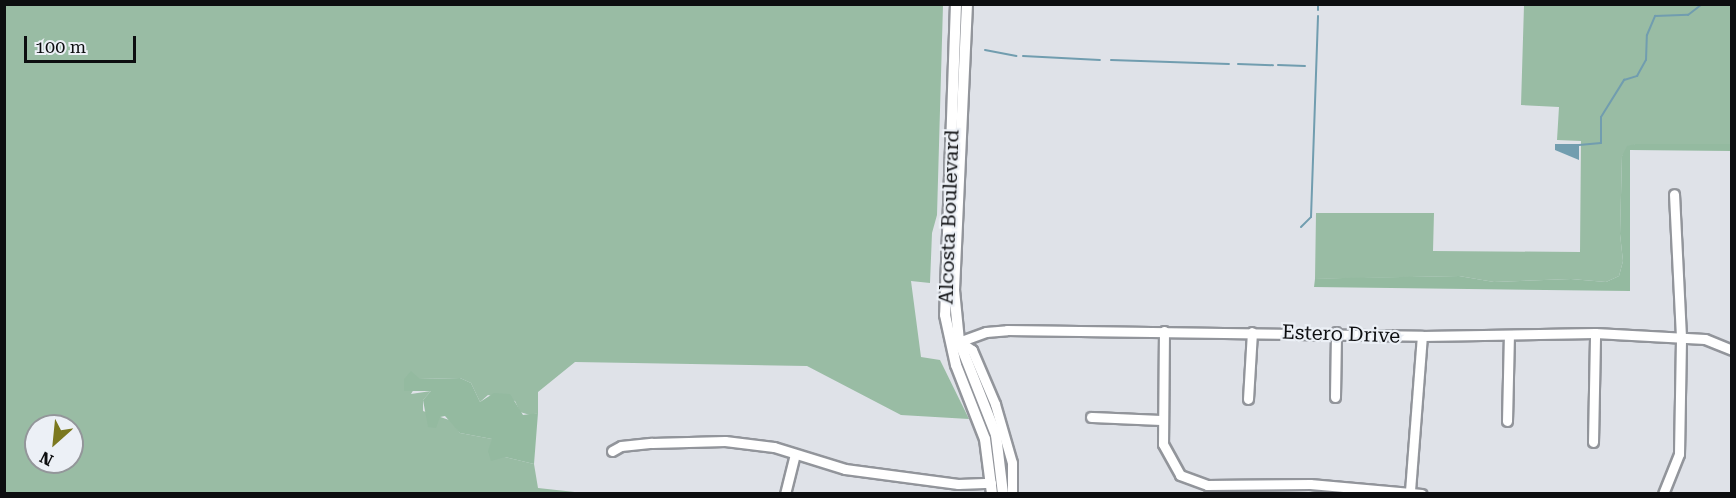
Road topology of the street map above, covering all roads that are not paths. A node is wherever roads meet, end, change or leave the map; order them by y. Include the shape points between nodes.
1 (956, 4) edge
2 (967, 4) edge
3 (1674, 194) dead end
4 (1164, 331) junction
5 (1252, 332) junction
6 (1336, 332) junction
7 (1595, 333) junction
8 (1422, 336) junction
9 (1509, 336) junction
10 (1681, 337) junction
11 (955, 343) junction
12 (1731, 350) edge
13 (1335, 397) dead end
14 (1248, 399) dead end
15 (1091, 417) dead end
16 (1162, 420) junction
17 (1507, 421) dead end
18 (1593, 442) dead end
19 (612, 451) dead end
20 (795, 454) junction
21 (997, 488) edge
22 (1410, 491) junction
23 (785, 494) edge
24 (1012, 494) edge
25 (1422, 494) edge
26 (1663, 494) edge

1 - 11 main road, Alcosta Boulevard via 944,288
2 - 11 main road, Alcosta Boulevard
3 - 10 street
4 - 5 street, Estero Drive
4 - 11 street, Estero Drive via 1007,330
4 - 16 street
5 - 6 street, Estero Drive
5 - 14 street
6 - 8 street, Estero Drive
6 - 13 street
7 - 9 street, Estero Drive
7 - 10 street, Estero Drive
7 - 18 street
8 - 9 street, Estero Drive
8 - 22 street
9 - 17 street
10 - 12 street, Estero Drive via 1705,339
10 - 26 street via 1679,454
11 - 21 main road, Alcosta Boulevard via 996,435
11 - 24 street via 972,350 998,414 1012,463
15 - 16 street
16 - 22 street via 1163,444 1171,463 1180,475 1193,481
19 - 20 street via 621,446 652,443 725,441
20 - 21 street via 844,469
20 - 23 street
22 - 25 street

